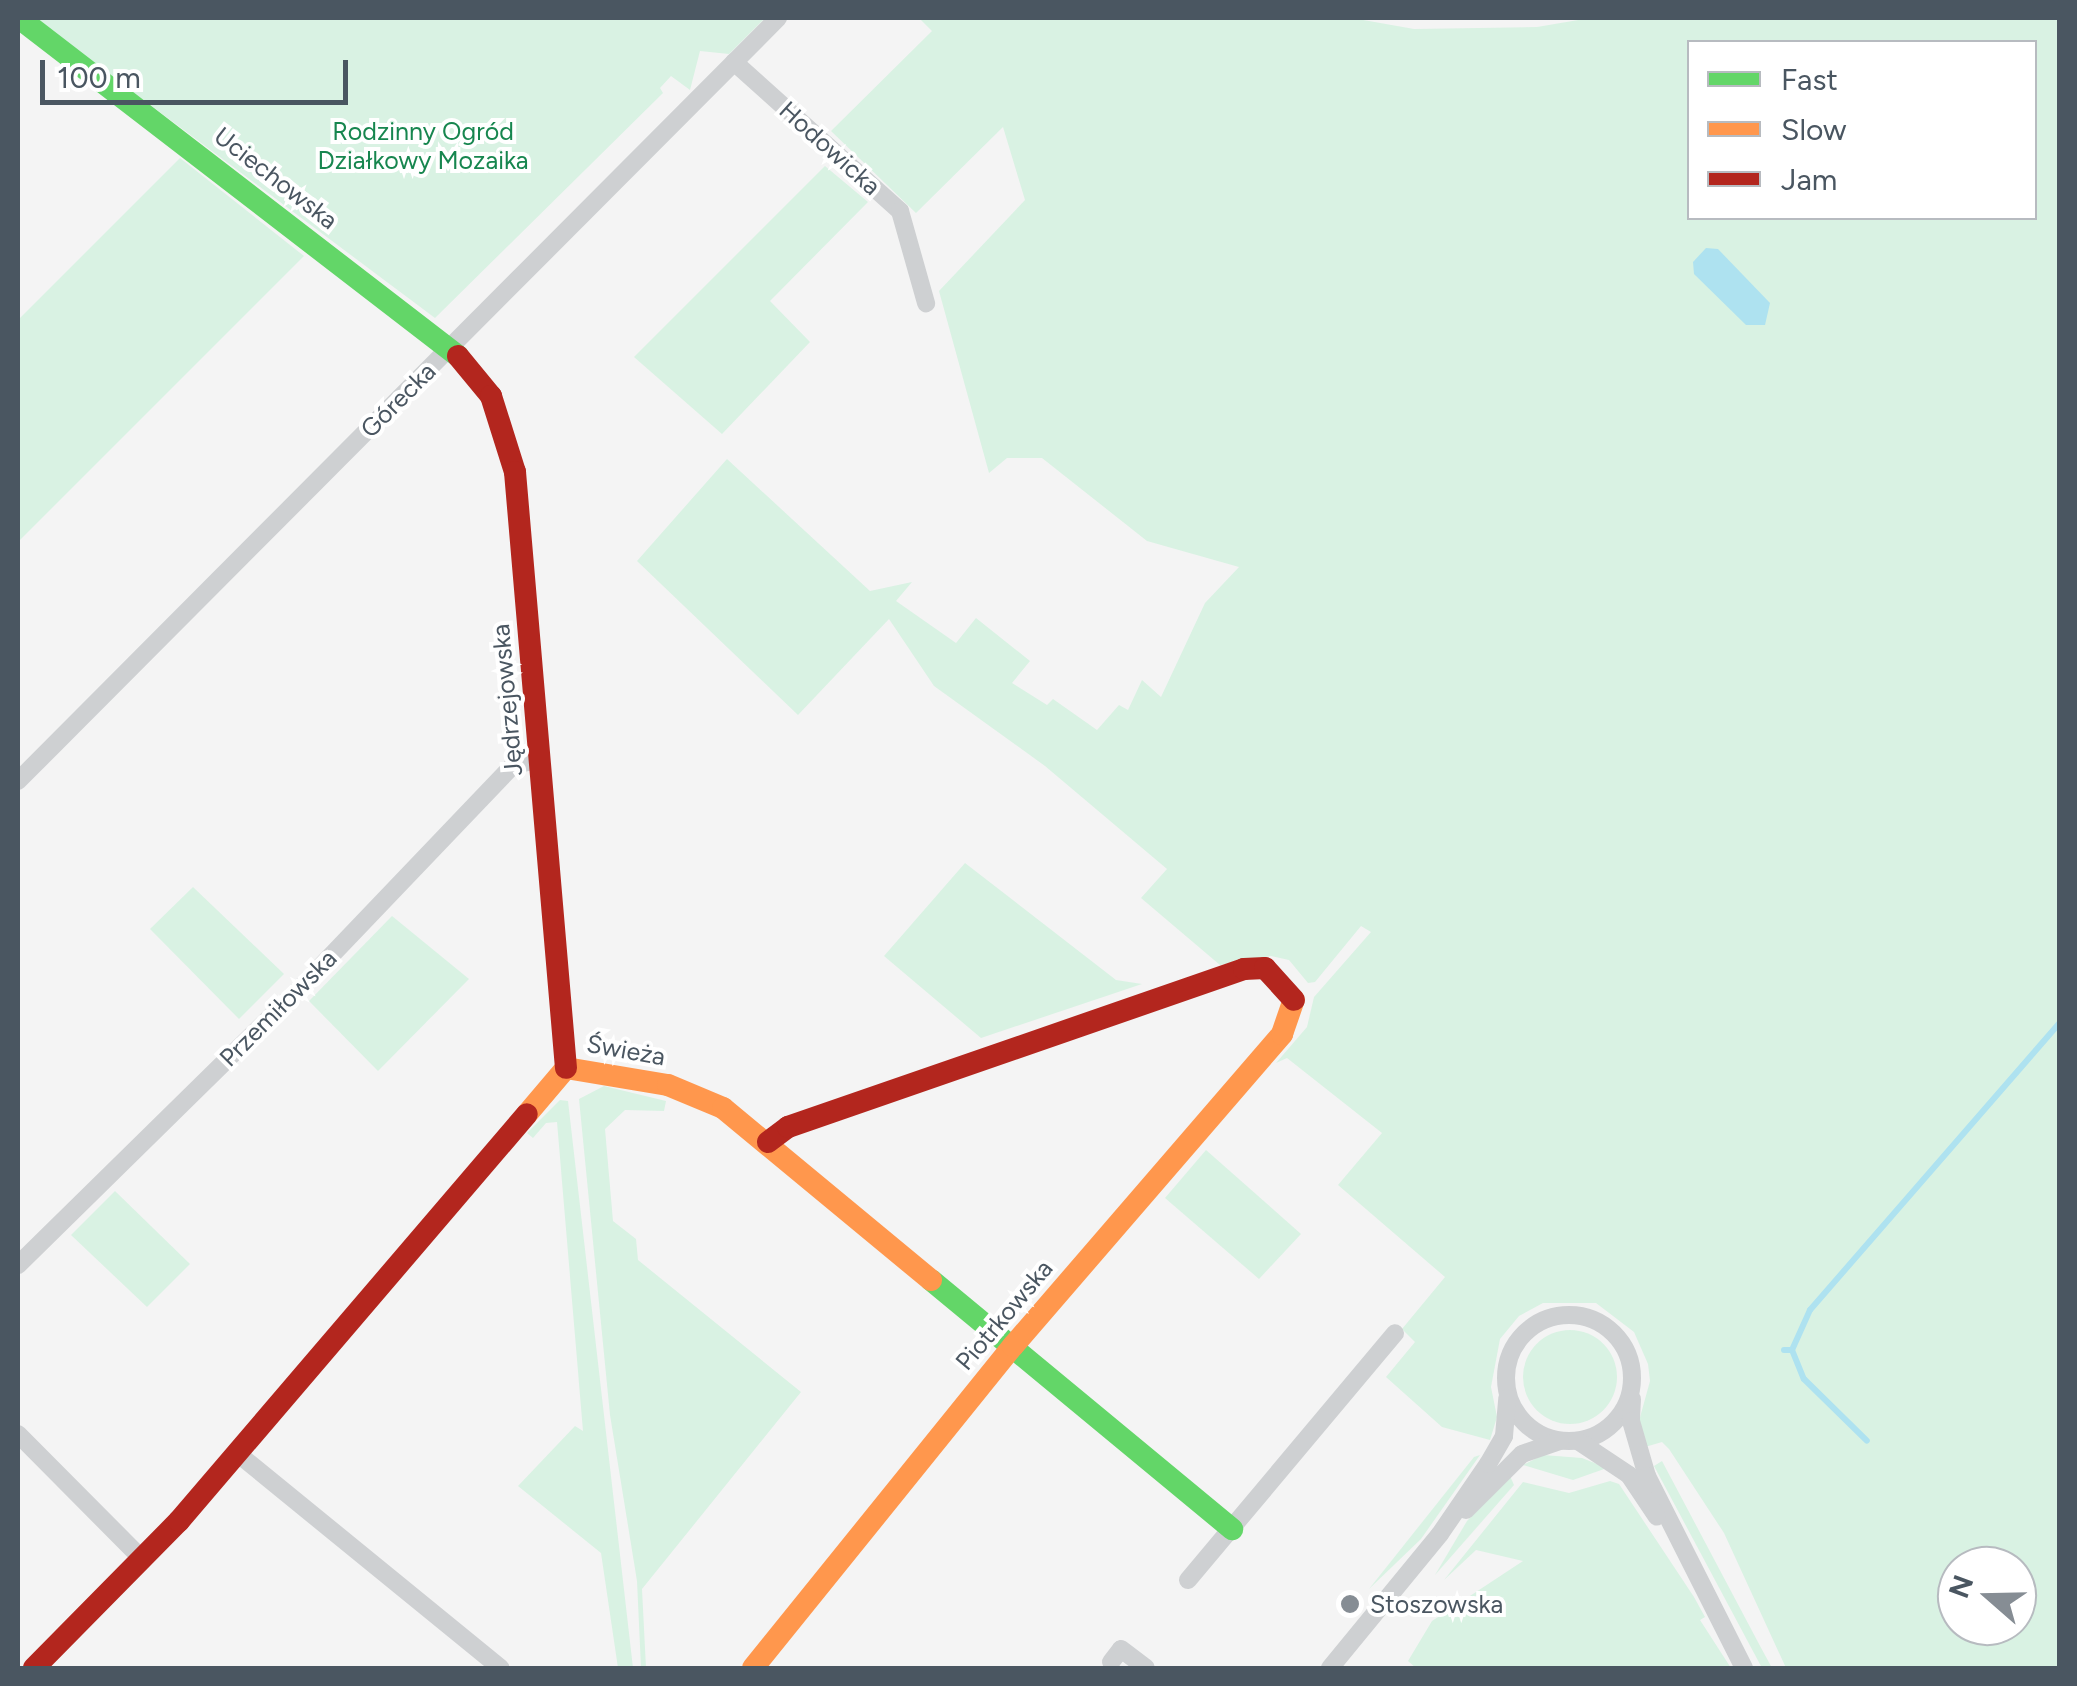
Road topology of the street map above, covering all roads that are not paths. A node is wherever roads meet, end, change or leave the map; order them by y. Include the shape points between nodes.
1 (19, 18) edge
2 (778, 18) edge
3 (734, 62) junction
4 (926, 303) dead end
5 (450, 347) junction
6 (539, 760) junction
7 (18, 781) edge
8 (566, 1068) junction
9 (768, 1142) junction
10 (18, 1265) edge
11 (1395, 1332) dead end
12 (1013, 1346) junction
13 (1506, 1388) junction
14 (1632, 1388) junction
15 (18, 1434) edge
16 (1569, 1441) junction
17 (237, 1453) junction
18 (1232, 1529) junction
19 (1440, 1534) junction
20 (142, 1559) junction
21 (1696, 1576) junction
22 (1188, 1580) dead end
23 (1111, 1662) dead end
24 (34, 1668) edge
25 (501, 1668) edge
26 (753, 1668) edge
27 (1146, 1668) edge
28 (1330, 1668) edge
29 (1744, 1668) edge

1 - 5 street, Uciechowska
2 - 3 street, Górecka
3 - 4 street, Hodowicka via 900,211
3 - 5 street, Górecka
5 - 6 street, Jędrzejowska via 480,380 506,432
5 - 7 street, Górecka
6 - 8 street, Jędrzejowska
6 - 10 street, Przemiłowska via 514,765 303,985
8 - 9 street, Świeża via 692,1092
8 - 17 street, Świeża
9 - 12 street, Świeża
9 - 12 street, Piotrkowska via 788,1126 1244,969 1275,973 1296,1000 1282,1034
11 - 18 street
12 - 18 street
12 - 26 street, Piotrkowska
13 - 14 street via 1507,1366 1522,1337 1548,1318 1570,1314 1591,1318 1618,1337 1632,1366
13 - 16 street via 1524,1423
13 - 19 street via 1504,1436
14 - 16 street via 1614,1424
14 - 21 street via 1639,1453
15 - 20 street
16 - 19 street via 1522,1454
16 - 21 street via 1629,1475
17 - 20 street, Świeża
17 - 25 street
18 - 22 street
19 - 28 street
20 - 24 street, Świeża
21 - 29 street
23 - 27 street via 1122,1649

